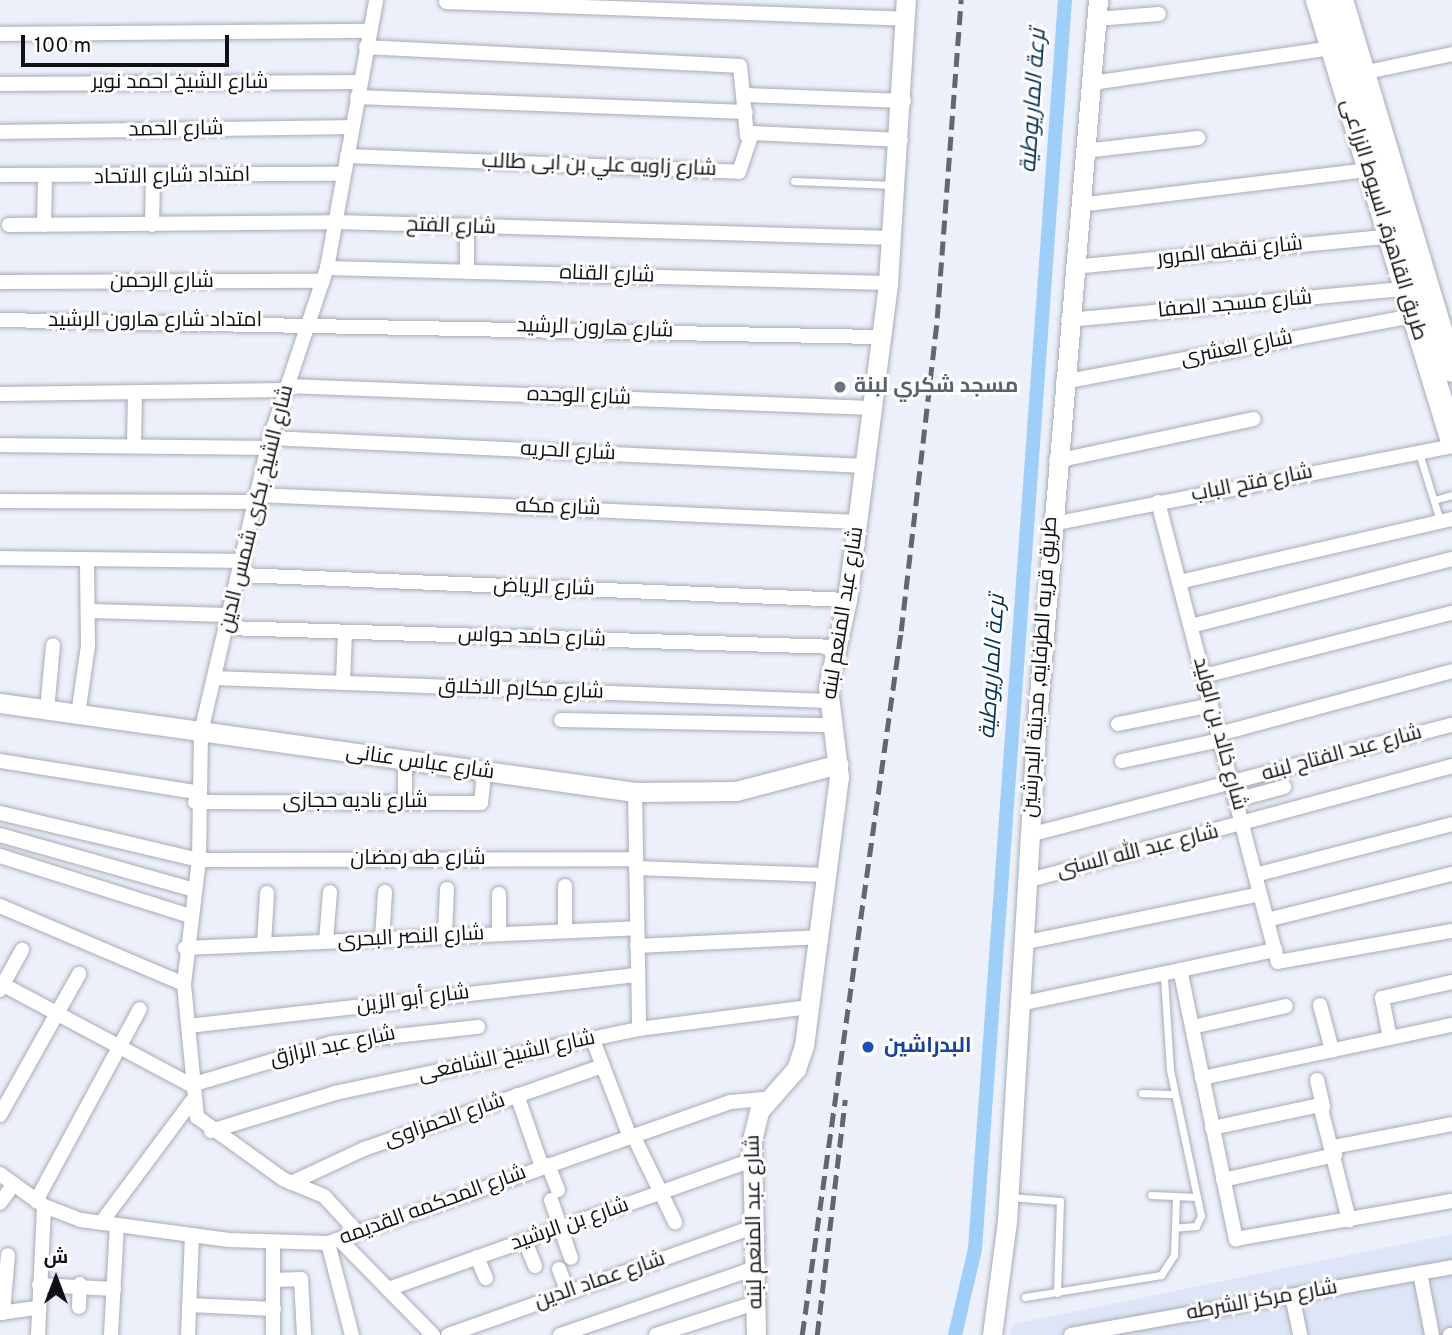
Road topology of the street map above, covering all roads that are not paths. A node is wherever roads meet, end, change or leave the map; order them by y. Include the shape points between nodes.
1 (376, 0) edge
2 (1318, 0) edge
3 (1341, 0) edge
4 (446, 2) dead end
5 (906, 9) edge
6 (1097, 10) edge
7 (1159, 14) dead end
8 (369, 31) junction
9 (0, 34) edge
10 (366, 47) junction
11 (1331, 48) junction
12 (1452, 54) edge
13 (1362, 73) junction
14 (1092, 83) junction
15 (0, 84) edge
16 (358, 89) junction
17 (746, 95) junction
18 (904, 102) junction
19 (746, 112) junction
20 (352, 127) junction
21 (0, 132) edge
22 (747, 136) junction
23 (1198, 138) dead end
24 (901, 140) junction
25 (1084, 151) junction
26 (347, 156) junction
27 (1367, 170) junction
28 (344, 174) junction
29 (0, 175) edge
30 (153, 177) junction
31 (45, 178) junction
32 (794, 181) dead end
33 (897, 185) junction
34 (1079, 205) junction
35 (336, 222) junction
36 (9, 225) dead end
37 (44, 225) junction
38 (152, 225) junction
39 (467, 228) junction
40 (1387, 237) junction
41 (892, 238) junction
42 (1073, 267) junction
43 (467, 271) junction
44 (325, 274) junction
45 (0, 282) edge
46 (888, 283) junction
47 (1403, 289) junction
48 (1411, 316) junction
49 (0, 320) edge
50 (1068, 320) junction
51 (309, 322) junction
52 (881, 337) junction
53 (1452, 370) edge
54 (1063, 382) junction
55 (286, 388) junction
56 (135, 393) junction
57 (0, 394) edge
58 (872, 408) junction
59 (1254, 419) dead end
60 (1452, 439) edge
61 (269, 443) junction
62 (134, 444) junction
63 (0, 445) edge
64 (1452, 446) edge
65 (1419, 452) junction
66 (1056, 461) junction
67 (865, 466) junction
68 (1452, 495) edge
69 (258, 499) junction
70 (1434, 500) junction
71 (0, 501) edge
72 (1158, 502) junction
73 (1446, 520) edge
74 (858, 522) junction
75 (1052, 524) junction
76 (0, 558) edge
77 (88, 559) junction
78 (1452, 559) edge
79 (243, 568) junction
80 (1179, 582) junction
81 (847, 600) junction
82 (89, 611) junction
83 (1452, 613) edge
84 (229, 622) junction
85 (1191, 626) junction
86 (345, 632) junction
87 (53, 645) dead end
88 (836, 647) junction
89 (1452, 671) edge
90 (1203, 676) junction
91 (214, 678) junction
92 (342, 683) junction
93 (828, 701) junction
94 (0, 704) edge
95 (1211, 705) junction
96 (47, 710) junction
97 (78, 715) junction
98 (561, 720) dead end
99 (832, 724) junction
100 (1118, 724) dead end
101 (1452, 725) edge
102 (201, 732) junction
103 (1219, 737) junction
104 (0, 761) edge
105 (405, 761) junction
106 (1122, 761) dead end
107 (839, 764) junction
108 (1452, 766) edge
109 (484, 772) junction
110 (1232, 784) junction
111 (1284, 787) dead end
112 (635, 792) junction
113 (195, 797) junction
114 (1236, 800) junction
115 (405, 803) junction
116 (0, 813) edge
117 (1452, 824) edge
118 (1243, 826) junction
119 (0, 835) edge
120 (1029, 835) junction
121 (0, 856) edge
122 (199, 860) junction
123 (636, 864) junction
124 (1452, 874) edge
125 (826, 875) junction
126 (1255, 875) junction
127 (1026, 881) junction
128 (565, 886) dead end
129 (447, 889) dead end
130 (194, 890) junction
131 (267, 892) dead end
132 (330, 892) dead end
133 (385, 892) dead end
134 (499, 894) dead end
135 (1260, 894) junction
136 (0, 906) edge
137 (190, 916) junction
138 (1267, 920) junction
139 (637, 928) junction
140 (565, 931) junction
141 (1452, 931) edge
142 (499, 934) junction
143 (445, 936) junction
144 (818, 937) junction
145 (382, 939) junction
146 (327, 942) junction
147 (1022, 943) junction
148 (264, 944) junction
149 (638, 946) junction
150 (185, 948) junction
151 (22, 950) dead end
152 (1275, 950) junction
153 (79, 974) dead end
154 (1181, 974) junction
155 (638, 975) junction
156 (1164, 977) junction
157 (1452, 982) edge
158 (184, 984) junction
159 (1, 986) edge
160 (1020, 1004) junction
161 (1320, 1005) dead end
162 (1286, 1006) dead end
163 (808, 1007) junction
164 (140, 1009) dead end
165 (57, 1013) junction
166 (1452, 1025) edge
167 (188, 1026) junction
168 (478, 1027) dead end
169 (1192, 1027) junction
170 (639, 1029) junction
171 (1390, 1038) junction
172 (593, 1040) junction
173 (120, 1047) junction
174 (1332, 1050) junction
175 (603, 1066) junction
176 (1202, 1078) junction
177 (1317, 1080) dead end
178 (191, 1085) junction
179 (1142, 1093) dead end
180 (1175, 1094) junction
181 (517, 1095) junction
182 (767, 1099) junction
183 (192, 1101) junction
184 (1323, 1107) junction
185 (0, 1115) edge
186 (1452, 1124) edge
187 (1212, 1128) junction
188 (211, 1131) junction
189 (632, 1136) junction
190 (1334, 1151) junction
191 (752, 1160) junction
192 (545, 1166) junction
193 (0, 1174) edge
194 (1223, 1180) junction
195 (291, 1183) junction
196 (13, 1185) junction
197 (661, 1193) junction
198 (1151, 1195) dead end
199 (1176, 1196) junction
200 (1009, 1197) junction
201 (1197, 1198) junction
202 (1452, 1201) edge
203 (0, 1203) edge
204 (40, 1203) junction
205 (1349, 1220) junction
206 (675, 1222) dead end
207 (101, 1223) junction
208 (117, 1225) junction
209 (752, 1227) junction
210 (560, 1228) junction
211 (1175, 1228) junction
212 (358, 1233) junction
213 (192, 1235) junction
214 (524, 1241) junction
215 (334, 1242) junction
216 (274, 1244) junction
217 (8, 1255) dead end
218 (477, 1257) junction
219 (571, 1258) dead end
220 (535, 1266) dead end
221 (1452, 1268) edge
222 (559, 1269) dead end
223 (753, 1269) junction
224 (1420, 1273) junction
225 (486, 1278) dead end
226 (274, 1280) junction
227 (80, 1284) junction
228 (39, 1285) junction
229 (114, 1289) junction
230 (388, 1289) junction
231 (568, 1292) junction
232 (1057, 1293) junction
233 (1292, 1296) junction
234 (1025, 1297) dead end
235 (755, 1303) junction
236 (189, 1305) junction
237 (79, 1307) dead end
238 (37, 1308) junction
239 (274, 1309) junction
240 (1, 1313) edge
241 (752, 1334) edge
242 (38, 1335) edge
243 (111, 1335) edge
244 (188, 1335) edge
245 (274, 1335) edge
246 (304, 1335) edge
247 (352, 1335) edge
248 (433, 1335) edge
249 (448, 1335) edge
250 (560, 1335) edge
251 (656, 1335) edge
252 (992, 1335) edge
253 (1071, 1335) edge
254 (1300, 1335) edge
255 (1432, 1335) edge

1 - 8 street, شارع الشيخ بكرى شمس الدين
2 - 11 highway, طريق القاهرة, اسيوط الزراعى
3 - 13 highway, طريق القاهرة, اسيوط الزراعى
4 - 5 street
5 - 18 main road, شارع عبد المنعم لبنه
6 - 7 street
6 - 14 main road, طريق قريه الطرفايه, مدينة البدرشين
8 - 9 street
8 - 10 street, شارع الشيخ بكرى شمس الدين
10 - 16 street, شارع الشيخ بكرى شمس الدين
10 - 17 street via 740,66
11 - 14 street
11 - 27 highway, طريق القاهرة, اسيوط الزراعى
12 - 13 street
13 - 53 highway, طريق القاهرة, اسيوط الزراعى
14 - 25 main road, طريق قريه الطرفايه, مدينة البدرشين
15 - 16 street, شارع الشيخ احمد نوير
16 - 19 street, شارع الشيخ احمد نوير
16 - 20 street, شارع الشيخ بكرى شمس الدين
17 - 18 street
17 - 19 street, شارع زاويه علي بن ابى طالب
18 - 24 main road, شارع عبد المنعم لبنه
19 - 22 street, شارع زاويه علي بن ابى طالب
20 - 21 street, شارع الحمد
20 - 26 street, شارع الشيخ بكرى شمس الدين
22 - 24 street
22 - 26 street, شارع زاويه علي بن ابى طالب via 746,166 739,172
23 - 25 street
24 - 33 main road, شارع عبد المنعم لبنه
25 - 34 main road, طريق قريه الطرفايه, مدينة البدرشين
26 - 28 street, شارع الشيخ بكرى شمس الدين
27 - 34 street
27 - 40 highway, طريق القاهرة, اسيوط الزراعى
28 - 30 street, امتداد شارع الاتحاد
28 - 35 street, شارع الشيخ بكرى شمس الدين
29 - 31 street, امتداد شارع الاتحاد
30 - 31 street, امتداد شارع الاتحاد
30 - 38 street
31 - 37 street
32 - 33 lane
33 - 41 main road, شارع عبد المنعم لبنه
34 - 42 main road, طريق قريه الطرفايه, مدينة البدرشين
35 - 38 street, شارع الفتح
35 - 39 street, شارع الفتح
35 - 44 street, شارع الشيخ بكرى شمس الدين
36 - 37 street, شارع الفتح
37 - 38 street, شارع الفتح
39 - 41 street, شارع الفتح
39 - 43 street
40 - 42 street, شارع نقطه المرور
40 - 47 highway, طريق القاهرة, اسيوط الزراعى
41 - 46 main road, شارع عبد المنعم لبنه
42 - 50 main road, طريق قريه الطرفايه, مدينة البدرشين
43 - 44 street, شارع القناه
43 - 46 street, شارع القناه
44 - 45 street, شارع الرحمن
44 - 51 street, شارع الشيخ بكرى شمس الدين
46 - 52 main road, شارع عبد المنعم لبنه
47 - 48 highway, طريق القاهرة, اسيوط الزراعى
47 - 50 street, شارع مسجد الصفا
48 - 54 street, شارع العشرى
48 - 60 highway, طريق القاهرة, اسيوط الزراعى
49 - 51 street, امتداد شارع هارون الرشيد
50 - 54 main road, طريق قريه الطرفايه, مدينة البدرشين
51 - 52 street, شارع هارون الرشيد
51 - 55 street, شارع الشيخ بكرى شمس الدين
52 - 58 main road, شارع عبد المنعم لبنه
54 - 66 main road, طريق قريه الطرفايه, مدينة البدرشين
55 - 56 street, شارع الوحده
55 - 58 street, شارع الوحده
55 - 61 street, شارع الشيخ بكرى شمس الدين
56 - 57 street, شارع الوحده
56 - 62 street
58 - 67 main road, شارع عبد المنعم لبنه
59 - 66 street
61 - 62 street, شارع الحريه
61 - 67 street, شارع الحريه
61 - 69 street, شارع الشيخ بكرى شمس الدين
62 - 63 street, شارع الحريه
64 - 65 street, شارع فتح الباب
65 - 70 lane
65 - 72 street, شارع فتح الباب
66 - 75 main road, طريق قريه الطرفايه, مدينة البدرشين
67 - 74 main road, شارع عبد المنعم لبنه
68 - 70 lane
69 - 71 street, شارع مكه
69 - 74 street, شارع مكه
69 - 79 street, شارع الشيخ بكرى شمس الدين
70 - 73 lane
72 - 75 street, شارع فتح الباب
72 - 80 street, شارع خالد بن الوليد
73 - 80 street
74 - 81 main road, شارع عبد المنعم لبنه
75 - 120 main road, طريق قريه الطرفايه, مدينة البدرشين
76 - 77 street, شارع الرياض
77 - 79 street, شارع الرياض
77 - 82 street
78 - 85 street
79 - 81 street, شارع الرياض
79 - 84 street, شارع الشيخ بكرى شمس الدين
80 - 85 street, شارع خالد بن الوليد
81 - 88 main road, شارع عبد المنعم لبنه
82 - 84 street, شارع حامد حواس
82 - 97 street
83 - 90 street
84 - 86 street, شارع حامد حواس
84 - 91 street, شارع الشيخ بكرى شمس الدين
85 - 90 street, شارع خالد بن الوليد
86 - 88 street, شارع حامد حواس
86 - 92 street
87 - 96 street
88 - 93 main road, شارع عبد المنعم لبنه
89 - 103 street
90 - 95 street, شارع خالد بن الوليد
91 - 92 street, شارع مكارم الاخلاق
91 - 102 street, شارع الشيخ بكرى شمس الدين
92 - 93 street, شارع مكارم الاخلاق
93 - 99 main road, شارع عبد المنعم لبنه
94 - 96 main road, شارع عباس عنانى
95 - 100 street
95 - 103 street, شارع خالد بن الوليد
96 - 97 main road, شارع عباس عنانى
97 - 102 main road, شارع عباس عنانى
98 - 99 street
99 - 107 main road, شارع عبد المنعم لبنه
101 - 110 street, شارع عبد الفتاح لبنه
102 - 105 main road, شارع عباس عنانى
102 - 113 street, شارع الشيخ بكرى شمس الدين
103 - 106 street
103 - 110 street, شارع خالد بن الوليد
104 - 113 street, شارع ناديه حجازى
105 - 109 main road, شارع عباس عنانى
105 - 115 street
107 - 112 main road, شارع عباس عنانى via 736,791
107 - 125 main road, شارع عبد المنعم لبنه
108 - 118 street, شارع عبد الله السنى
109 - 112 main road, شارع عباس عنانى
109 - 115 street, شارع ناديه حجازى via 482,803
110 - 114 street, شارع خالد بن الوليد
110 - 120 street, شارع عبد الفتاح لبنه
111 - 114 street
112 - 123 street
113 - 115 street, شارع ناديه حجازى
113 - 122 street, شارع الشيخ بكرى شمس الدين
114 - 118 street, شارع خالد بن الوليد
116 - 122 street, شارع طه رمضان
117 - 126 street
118 - 126 street, شارع خالد بن الوليد
118 - 127 street, شارع عبد الله السنى
119 - 130 street
120 - 127 main road, طريق قريه الطرفايه, مدينة البدرشين
121 - 137 street
122 - 123 street, شارع طه رمضان
122 - 130 street, شارع الشيخ بكرى شمس الدين
123 - 125 street, شارع طه رمضان
123 - 139 street
124 - 138 street
125 - 144 main road, شارع عبد المنعم لبنه
126 - 135 street, شارع خالد بن الوليد
127 - 147 main road, طريق قريه الطرفايه, مدينة البدرشين
128 - 140 street
129 - 143 street
130 - 137 street, شارع الشيخ بكرى شمس الدين
131 - 148 street
132 - 146 street
133 - 145 street
134 - 142 street
135 - 138 street, شارع خالد بن الوليد
135 - 147 street
136 - 158 street
137 - 150 street, شارع الشيخ بكرى شمس الدين
138 - 152 street, شارع خالد بن الوليد
139 - 140 street, شارع النصر البحرى
139 - 149 street
140 - 142 street, شارع النصر البحرى
141 - 152 street, شارع خالد بن الوليد via 1281,964
142 - 143 street, شارع النصر البحرى
143 - 145 street, شارع النصر البحرى
144 - 149 street
144 - 163 main road, شارع عبد المنعم لبنه
145 - 146 street, شارع النصر البحرى
146 - 148 street, شارع النصر البحرى
147 - 160 main road, طريق قريه الطرفايه, مدينة البدرشين
148 - 150 street, شارع النصر البحرى
149 - 155 street
150 - 158 street, شارع الشيخ بكرى شمس الدين
151 - 159 street
152 - 154 street
153 - 165 street
154 - 156 street
154 - 169 street
155 - 167 street, شارع أبو الزين
155 - 170 street
156 - 160 street
156 - 180 lane
157 - 171 street via 1381,998
158 - 167 street, شارع الشيخ بكرى شمس الدين
159 - 165 street
160 - 200 main road, طريق قريه الطرفايه, مدينة البدرشين
161 - 174 street
162 - 169 street
163 - 170 street, شارع الشيخ الشافعى
163 - 182 main road, شارع عبد المنعم لبنه via 801,1057
164 - 173 street
165 - 173 street
165 - 185 street
166 - 171 street
167 - 178 street, شارع الشيخ بكرى شمس الدين
168 - 178 street, شارع عبد الرازق via 332,1043
169 - 176 street
170 - 172 street, شارع الشيخ الشافعى
171 - 174 street
172 - 175 street
172 - 188 street, شارع الشيخ الشافعى via 335,1093
173 - 178 street
173 - 204 street
174 - 176 street
175 - 181 street, شارع الحمزاوى
175 - 189 street
176 - 187 street
177 - 184 street
178 - 183 street, شارع الشيخ بكرى شمس الدين
179 - 180 lane
180 - 201 lane
181 - 192 street
181 - 195 street, شارع الحمزاوى via 364,1149
182 - 189 street, شارع المحكمه القديمه via 730,1102
182 - 191 main road, شارع عبد المنعم لبنه via 754,1123
183 - 188 street
183 - 207 street
184 - 187 street
184 - 190 street
186 - 190 street
187 - 194 street
188 - 195 street
189 - 192 street, شارع المحكمه القديمه
189 - 197 street
190 - 194 street
190 - 205 street
191 - 197 street, شارع بن الرشيد
191 - 209 main road, شارع عبد المنعم لبنه
192 - 210 street
192 - 212 street, شارع المحكمه القديمه
193 - 196 street, شارع المحكمه القديمه
194 - 205 street via 1236,1239
195 - 212 street via 324,1196
196 - 203 street
196 - 204 street, شارع المحكمه القديمه
197 - 206 street
197 - 210 street, شارع بن الرشيد
198 - 199 lane
199 - 201 lane
199 - 211 lane
200 - 232 lane via 1060,1201
200 - 252 main road, طريق قريه الطرفايه, مدينة البدرشين
201 - 211 lane via 1196,1226
202 - 205 street
204 - 207 street, شارع المحكمه القديمه
204 - 228 street
207 - 208 street, شارع المحكمه القديمه
208 - 213 street, شارع المحكمه القديمه
208 - 229 street
209 - 223 main road, شارع عبد المنعم لبنه
209 - 231 street, شارع عماد الدين
210 - 214 street, شارع بن الرشيد
210 - 219 street
211 - 232 lane via 1174,1255 1161,1275
212 - 215 street, شارع المحكمه القديمه
213 - 216 street, شارع المحكمه القديمه
213 - 236 street
214 - 218 street, شارع بن الرشيد
214 - 220 street
215 - 216 street, شارع المحكمه القديمه
215 - 230 street
215 - 247 street
216 - 226 street
217 - 240 street
218 - 225 street
218 - 230 street, شارع بن الرشيد
221 - 224 street, شارع مركز الشرطه
222 - 231 street
223 - 235 main road, شارع عبد المنعم لبنه
223 - 250 street
224 - 233 street, شارع مركز الشرطه
224 - 255 street
226 - 239 street
226 - 246 street via 302,1281
227 - 228 street
227 - 229 street
227 - 237 street
228 - 238 street
229 - 243 street
230 - 248 street
231 - 249 street, شارع عماد الدين
232 - 234 lane
233 - 253 street, شارع مركز الشرطه
233 - 254 street
235 - 241 main road, شارع عبد المنعم لبنه
235 - 251 street
236 - 239 street
236 - 244 street
238 - 240 street
238 - 242 street
239 - 245 street

